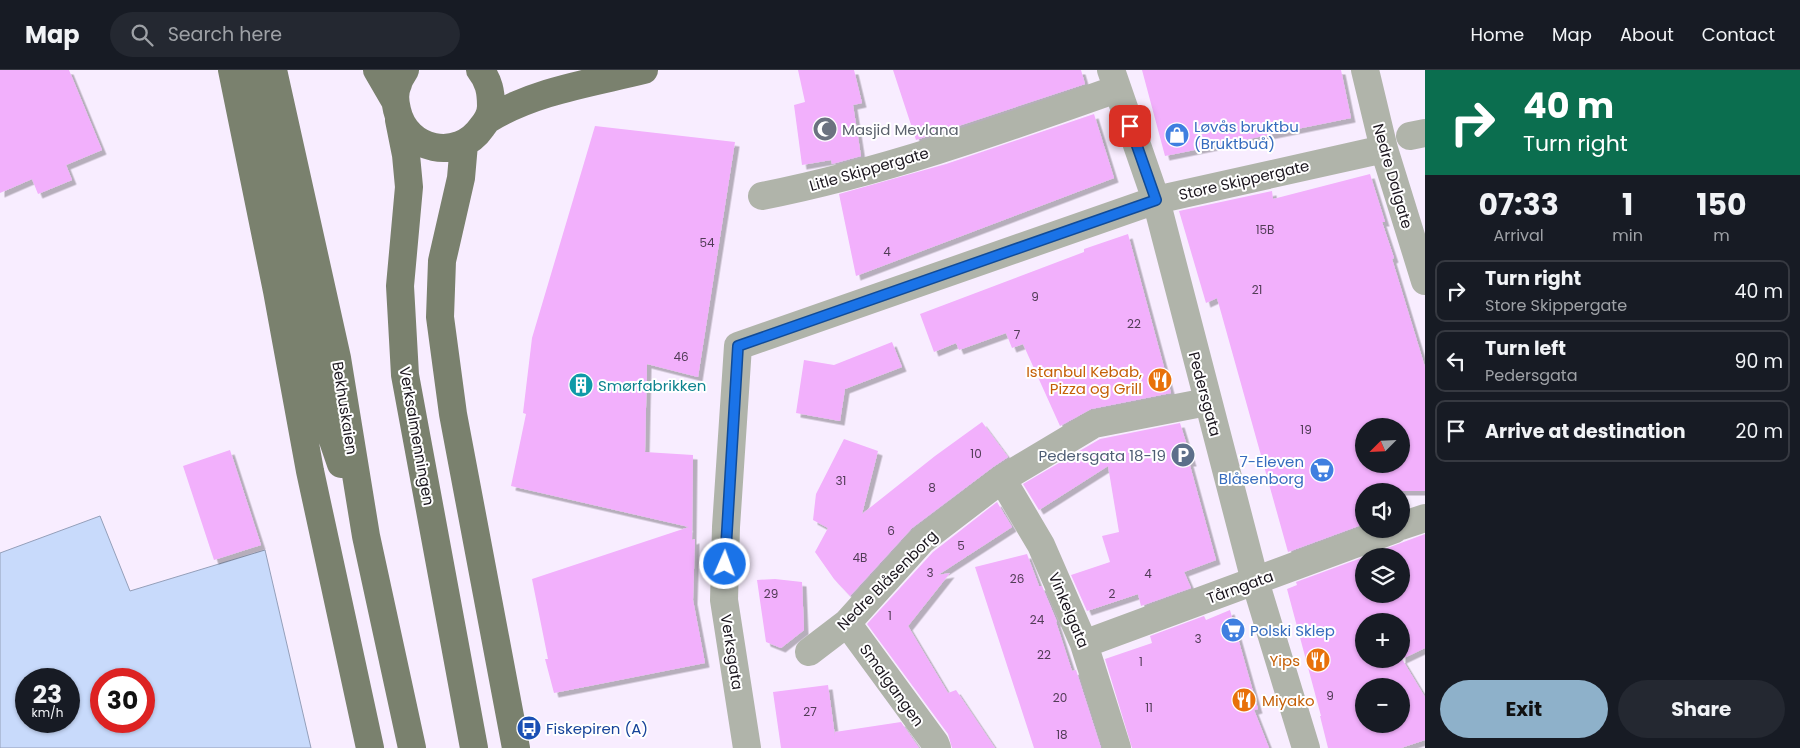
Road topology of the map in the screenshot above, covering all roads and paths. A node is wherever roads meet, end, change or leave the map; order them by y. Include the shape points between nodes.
1 (232, 70) edge
2 (253, 70) edge
3 (273, 70) edge
4 (377, 70) edge
5 (405, 70) edge
6 (480, 70) edge
7 (644, 70) edge
8 (1365, 70) edge
9 (1114, 79) edge
10 (397, 111) junction
11 (487, 120) junction
12 (464, 144) junction
13 (1384, 149) junction
14 (762, 196) dead end
15 (1156, 200) junction
16 (1425, 281) edge
17 (738, 346) joint
18 (1207, 402) junction
19 (1002, 479) junction
20 (1425, 518) edge
21 (1410, 523) edge
22 (366, 536) junction
23 (1371, 538) edge
24 (1255, 581) junction
25 (847, 624) junction
26 (1084, 644) junction
27 (809, 652) dead end
28 (370, 748) edge
29 (412, 748) edge
30 (474, 748) edge
31 (516, 748) edge
32 (747, 748) edge
33 (937, 748) edge
34 (1117, 748) edge
35 (1306, 748) edge

1 - 28 main road via 310,472
2 - 22 main road via 304,328 328,426
3 - 22 main road, Bekhuskaien via 337,358
4 - 10 main road, Verksalmenningen
5 - 10 main road via 397,84
6 - 11 main road via 486,76 491,93
7 - 11 main road via 548,93 506,108
8 - 13 street, Nedre Dalgate
9 - 14 street, Litle Skippergate via 987,136 837,180
9 - 15 street, Pedersgata
10 - 12 main road via 409,134 422,144 448,148
10 - 30 main road, Verksalmenningen via 406,154 408,187 400,286 404,375
11 - 12 main road via 478,134
12 - 31 main road via 461,178 442,261 440,317 453,414
13 - 15 street, Store Skippergate
13 - 16 street, Nedre Dalgate
15 - 17 street, Store Skippergate
15 - 18 street, Pedersgata
17 - 32 street, Verksgata via 724,600
18 - 19 street, Nedre Blåsenborg via 1094,424
18 - 24 street, Pedersgata
19 - 25 street, Nedre Blåsenborg via 922,540
19 - 26 street, Vinkelgata via 1041,545
20 - 21 street
22 - 29 main road, Bekhuskaien
23 - 24 street, Tårngata
24 - 26 street, Tårngata
24 - 35 street, Pedersgata
25 - 27 street, Nedre Blåsenborg
25 - 33 street, Smalgangen
26 - 34 street, Vinkelgata

